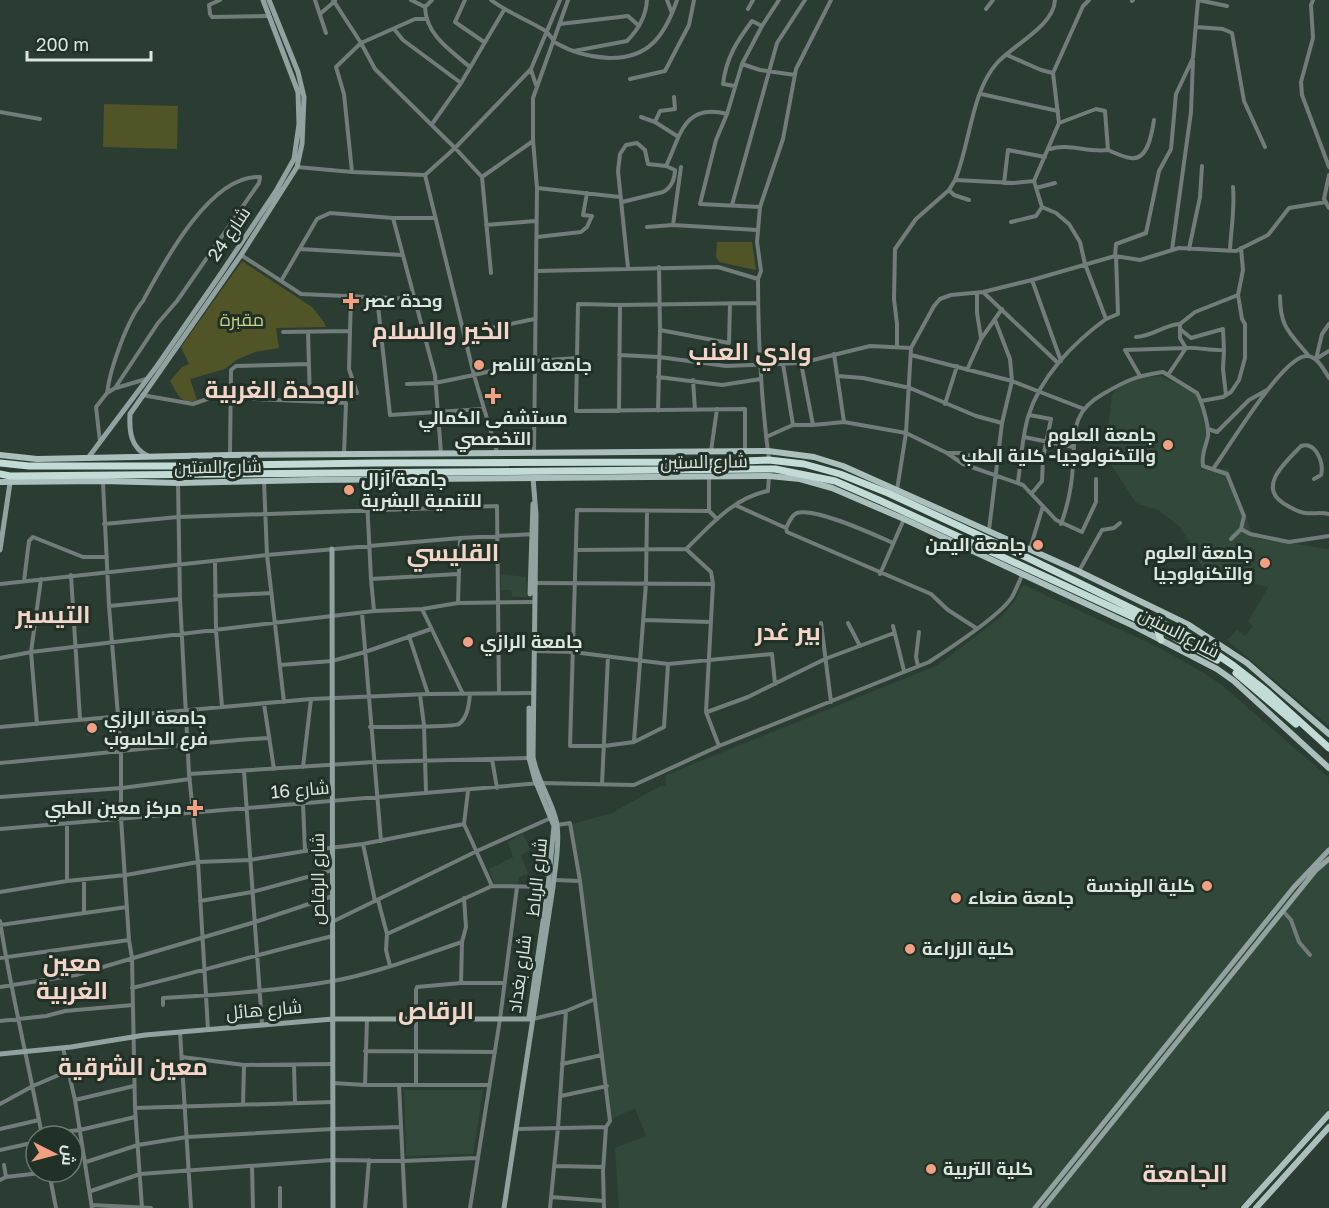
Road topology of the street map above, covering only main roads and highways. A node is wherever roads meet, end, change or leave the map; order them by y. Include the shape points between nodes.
1 (607, 453) junction
2 (0, 455) edge
3 (376, 459) junction
4 (88, 461) junction
5 (607, 462) junction
6 (0, 463) edge
7 (0, 474) edge
8 (610, 474) junction
9 (773, 474) junction
10 (464, 475) junction
11 (313, 477) junction
12 (60, 479) junction
13 (0, 482) edge
14 (916, 503) junction
15 (1029, 549) junction
16 (1028, 558) junction
17 (1016, 567) junction
18 (1157, 628) junction
19 (1161, 640) junction
20 (1233, 667) junction
21 (1329, 734) edge
22 (1329, 748) edge
23 (1329, 754) edge
24 (1329, 768) edge
25 (1329, 1114) edge
26 (1329, 1127) edge
27 (1244, 1208) edge
28 (1256, 1208) edge

1 - 3 main road, شارع الستين via 496,452
1 - 5 highway
1 - 14 main road, شارع الستين via 768,451 814,457 897,490
2 - 4 main road, شارع الستين
3 - 4 highway, شارع الستين via 176,466
3 - 4 main road, شارع الستين via 344,455 230,455
3 - 5 highway, شارع الستين
4 - 6 highway, شارع الستين via 29,466
5 - 14 highway, شارع الستين via 769,460 804,464
7 - 12 highway, شارع الستين
8 - 9 highway, شارع الستين
8 - 9 main road, شارع الستين
8 - 10 highway, شارع الستين
8 - 10 main road, شارع الستين via 533,478
9 - 17 highway, شارع الستين via 835,481
10 - 11 highway, شارع الستين
10 - 11 main road, شارع الستين
11 - 12 highway, شارع الستين
11 - 12 main road, شارع الستين via 178,483
12 - 13 main road, شارع الستين
14 - 15 main road, شارع الستين
14 - 16 highway, شارع الستين
15 - 16 highway
15 - 21 main road, شارع الستين via 1189,626 1226,648
16 - 20 highway, شارع الستين via 1196,640
17 - 18 highway, شارع الستين
17 - 19 main road, شارع الستين via 1022,575
18 - 19 highway
18 - 20 highway, شارع الستين
19 - 24 main road, شارع الستين via 1234,681
20 - 22 highway, شارع الستين via 1265,690
20 - 23 highway, شارع الستين
25 - 27 main road
26 - 28 main road

